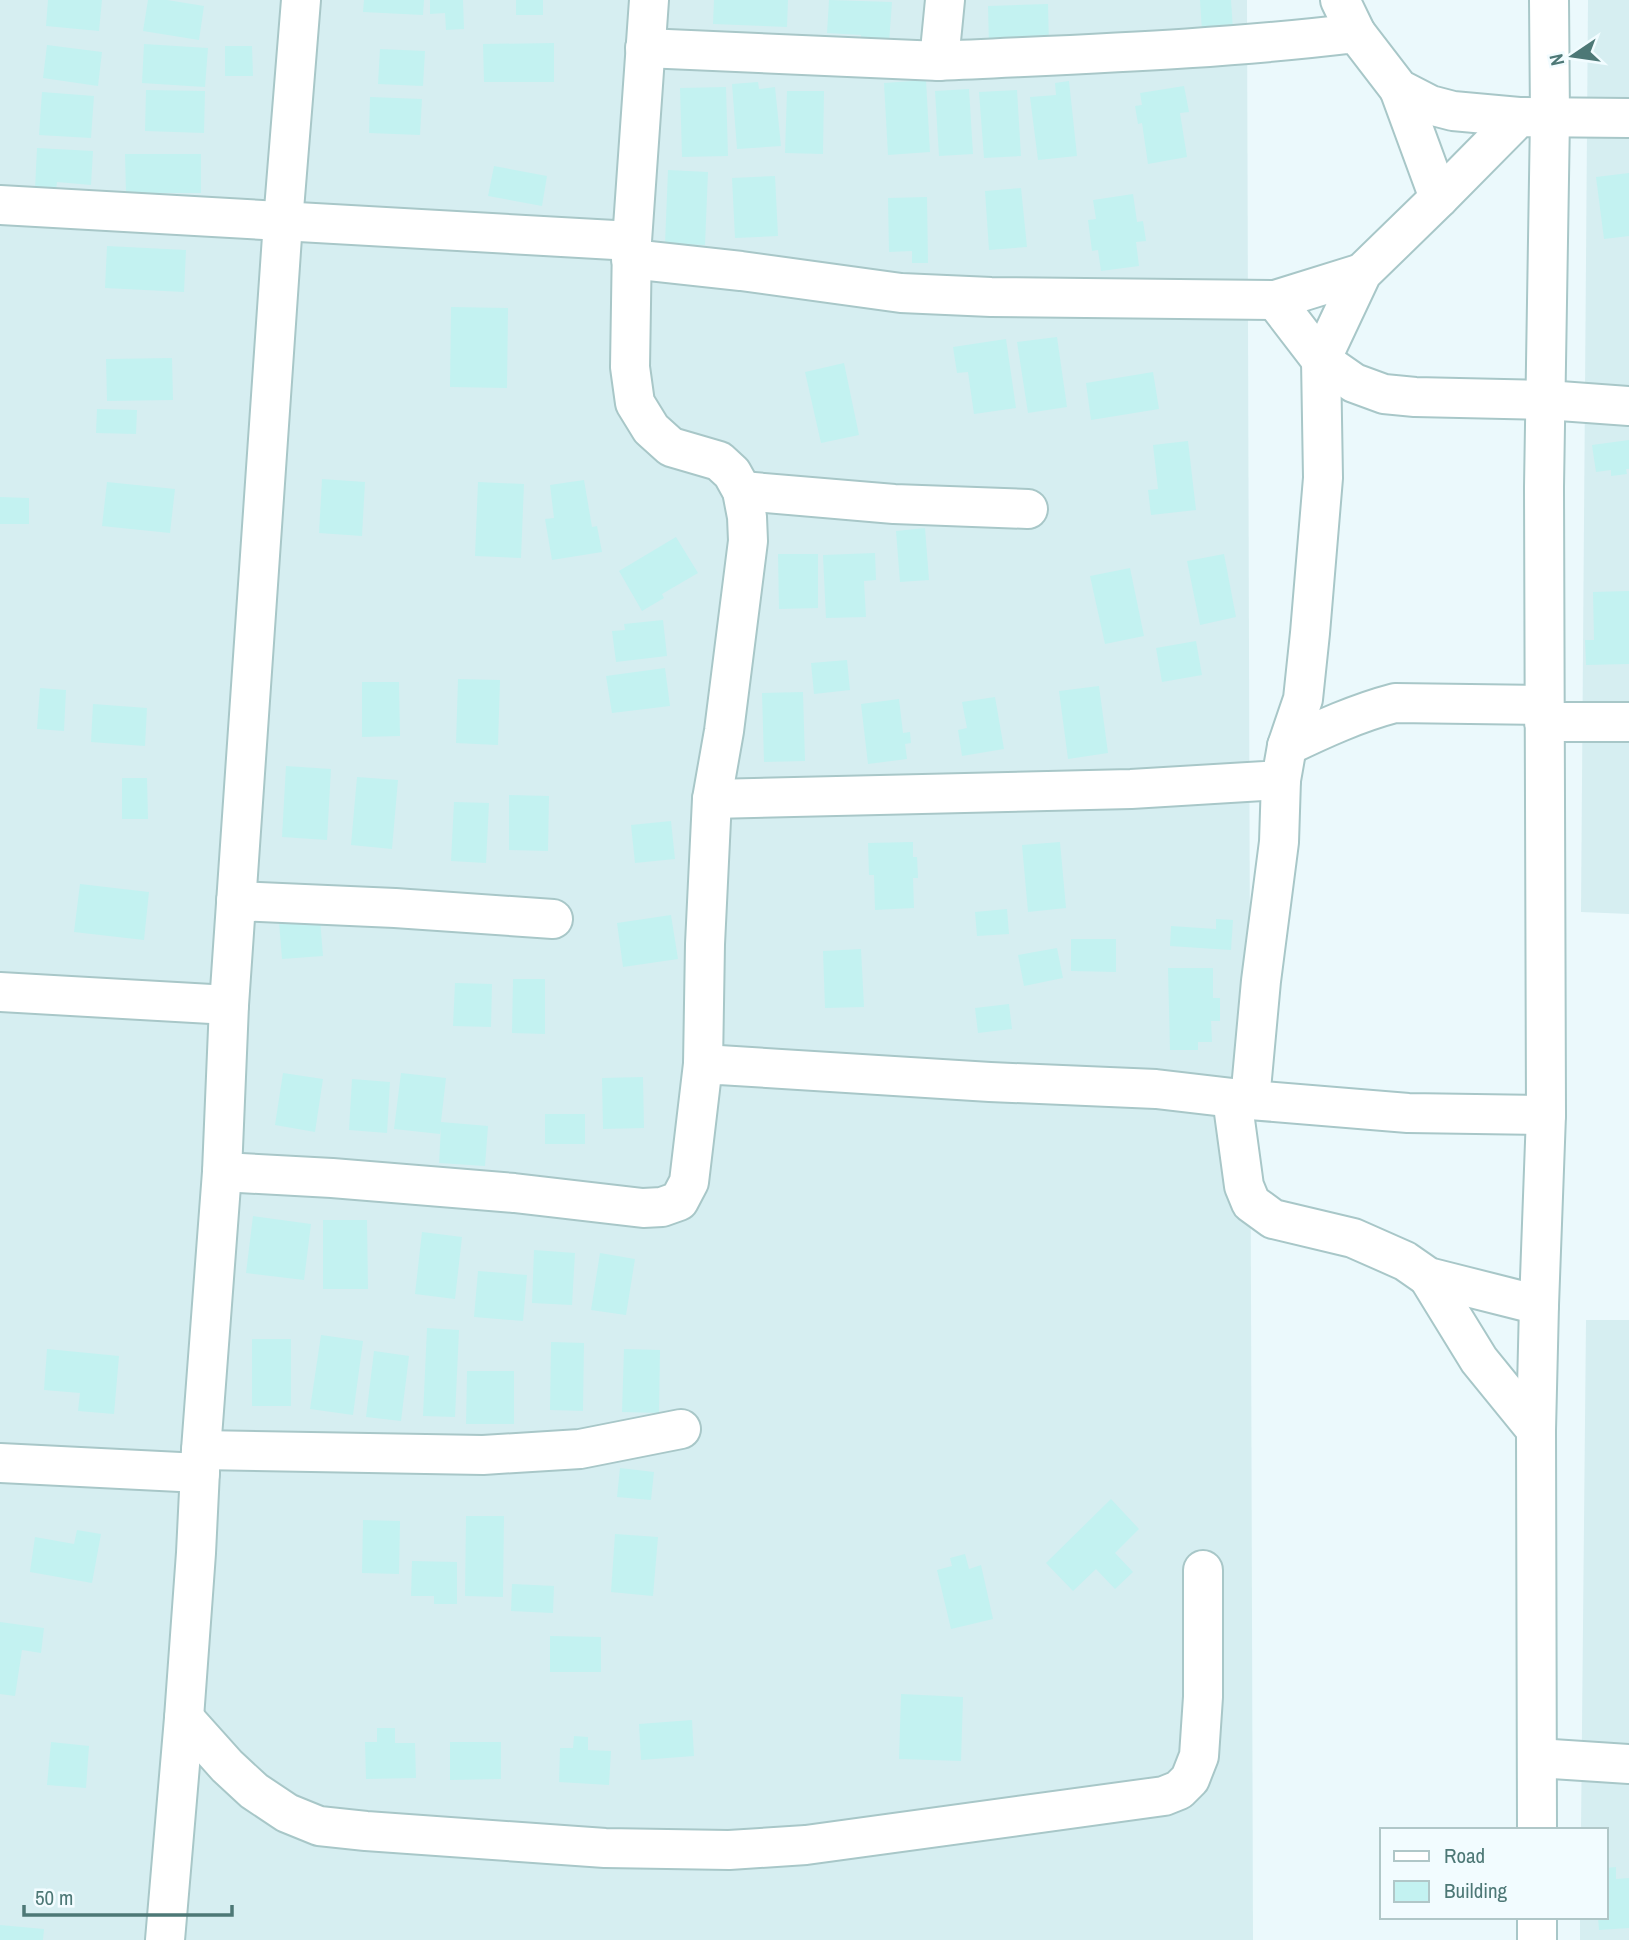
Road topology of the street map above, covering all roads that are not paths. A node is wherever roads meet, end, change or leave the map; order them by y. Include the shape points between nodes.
1 (301, 0) edge
2 (649, 0) edge
3 (945, 0) edge
4 (1549, 0) edge
5 (1348, 16) edge
6 (645, 48) junction
7 (939, 61) junction
8 (1399, 89) junction
9 (1534, 117) junction
10 (1629, 118) edge
11 (1440, 198) junction
12 (0, 205) edge
13 (283, 222) junction
14 (632, 250) junction
15 (1362, 273) junction
16 (1275, 300) junction
17 (1321, 360) junction
18 (1546, 400) junction
19 (1629, 406) edge
20 (742, 491) junction
21 (1028, 509) dead end
22 (1544, 714) junction
23 (1629, 722) edge
24 (1284, 763) junction
25 (712, 799) junction
26 (236, 901) junction
27 (553, 919) dead end
28 (0, 992) edge
29 (229, 1005) junction
30 (703, 1064) junction
31 (1241, 1099) junction
32 (1546, 1115) junction
33 (222, 1172) junction
34 (1429, 1277) junction
35 (1539, 1305) junction
36 (681, 1429) dead end
37 (1536, 1430) junction
38 (200, 1461) junction
39 (0, 1463) edge
40 (1203, 1570) dead end
41 (184, 1718) junction
42 (1536, 1758) junction
43 (1629, 1764) edge
44 (1536, 1828) edge
45 (1537, 1919) edge
46 (165, 1940) edge
47 (1537, 1940) edge

1 - 13 street
2 - 6 street
3 - 7 street
4 - 9 street
5 - 7 street via 1311,38
5 - 8 street
6 - 7 street
6 - 14 street
8 - 9 street via 1452,111
8 - 11 street
9 - 10 street
9 - 11 street
9 - 18 street
11 - 15 street
12 - 13 street
13 - 14 street
13 - 26 street
14 - 16 street via 741,271 901,293
14 - 20 street via 630,367 635,403 651,429 671,447 719,461
15 - 16 street
15 - 17 street
16 - 17 street
17 - 18 street via 1354,383 1384,394
17 - 24 street via 1323,478 1310,633 1303,699
18 - 19 street
18 - 22 street
20 - 21 street
20 - 25 street via 748,541
22 - 23 street
22 - 24 street via 1395,703 1346,719
22 - 32 street
24 - 25 street via 1131,789
24 - 31 street via 1279,842
25 - 30 street
26 - 27 street
26 - 29 street
28 - 29 street
29 - 33 street
30 - 31 street via 1156,1089
30 - 33 street via 689,1182 679,1202 662,1207 643,1209 514,1192
31 - 32 street via 1408,1113
31 - 34 street via 1244,1186 1251,1203 1273,1219 1353,1238
32 - 35 street
33 - 38 street
34 - 35 street
34 - 37 street via 1479,1360
35 - 37 street
36 - 38 street via 580,1449
37 - 42 street
38 - 39 street
38 - 41 street
40 - 41 street via 1199,1756 1190,1779 1164,1796 847,1840 729,1850 606,1848 366,1831 319,1826 287,1813 254,1791
41 - 46 street
42 - 43 street
42 - 44 street
45 - 47 street

